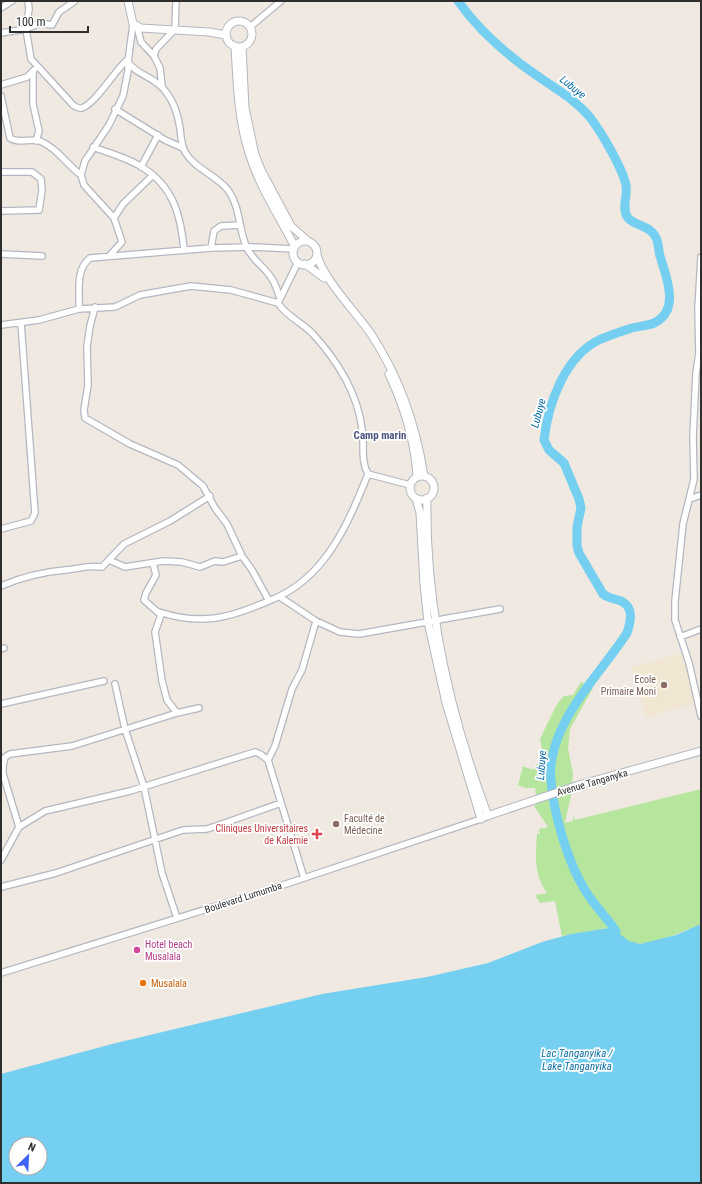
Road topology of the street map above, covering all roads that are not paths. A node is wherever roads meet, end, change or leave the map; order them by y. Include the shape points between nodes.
1 (12, 1) edge
2 (28, 1) edge
3 (75, 1) edge
4 (176, 1) edge
5 (281, 1) edge
6 (130, 2) edge
7 (1, 8) edge
8 (135, 25) junction
9 (250, 27) junction
10 (26, 29) junction
11 (174, 31) junction
12 (1, 32) edge
13 (226, 35) junction
14 (239, 47) junction
15 (154, 56) junction
16 (128, 61) junction
17 (34, 69) junction
18 (1, 85) edge
19 (162, 86) junction
20 (1, 96) edge
21 (115, 109) junction
22 (3, 123) edge
23 (158, 135) junction
24 (36, 141) junction
25 (93, 147) junction
26 (183, 148) junction
27 (141, 167) junction
28 (1, 172) edge
29 (81, 175) junction
30 (153, 175) junction
31 (1, 211) edge
32 (114, 218) junction
33 (240, 225) junction
34 (308, 241) junction
35 (246, 247) junction
36 (211, 248) junction
37 (294, 248) junction
38 (184, 250) junction
39 (1, 254) edge
40 (316, 254) junction
41 (42, 256) dead end
42 (109, 256) junction
43 (701, 258) edge
44 (302, 263) junction
45 (279, 300) junction
46 (95, 307) junction
47 (79, 309) junction
48 (21, 323) junction
49 (1, 325) edge
50 (368, 474) junction
51 (421, 476) junction
52 (410, 485) junction
53 (210, 496) junction
54 (701, 496) edge
55 (416, 498) junction
56 (427, 498) junction
57 (690, 499) junction
58 (1, 529) edge
59 (242, 556) junction
60 (109, 560) junction
61 (154, 563) junction
62 (1, 586) edge
63 (280, 597) junction
64 (271, 600) junction
65 (500, 609) dead end
66 (159, 612) junction
67 (316, 621) junction
68 (436, 621) junction
69 (428, 622) junction
70 (701, 629) edge
71 (680, 637) junction
72 (104, 681) dead end
73 (115, 684) dead end
74 (1, 704) edge
75 (200, 708) dead end
76 (177, 713) junction
77 (701, 716) edge
78 (125, 729) junction
79 (701, 751) edge
80 (268, 760) junction
81 (144, 787) junction
82 (281, 803) junction
83 (484, 817) junction
84 (19, 827) junction
85 (156, 841) junction
86 (1, 860) edge
87 (304, 878) junction
88 (1, 887) edge
89 (177, 918) junction
90 (1, 973) edge

1 - 7 street
2 - 10 street
3 - 10 street via 59,12 52,24 40,23
4 - 11 street
5 - 9 street
6 - 8 street
8 - 11 street via 152,30
8 - 15 street via 141,42
8 - 16 street
9 - 13 street via 237,22 229,26
9 - 14 street via 251,39
10 - 12 street
10 - 17 street
11 - 13 street
11 - 15 street via 156,50
13 - 14 street via 230,44
14 - 34 street via 245,108 255,155 291,226
14 - 37 street via 239,101 249,152
15 - 19 street via 160,68
16 - 17 street via 83,108 78,108
16 - 19 street via 133,68
16 - 21 street via 123,96
17 - 18 street via 27,77
17 - 24 street via 33,104 39,131
19 - 26 street via 174,106
20 - 22 street
21 - 23 street
21 - 25 street via 109,125
22 - 24 street via 12,140
23 - 26 street
23 - 27 street
24 - 29 street via 59,154
25 - 27 street
25 - 29 street
26 - 33 street via 194,162 217,179 229,192 238,210
27 - 30 street
28 - 31 street via 32,172 40,179 42,190 39,210
29 - 32 street via 84,185
30 - 32 street via 122,204
30 - 38 street via 172,197 181,224
32 - 42 street via 122,242
33 - 35 street
33 - 36 street via 221,226 214,231
34 - 37 street via 298,243
34 - 40 street via 315,246
35 - 36 street
35 - 37 street
35 - 45 street via 270,276
36 - 38 street
37 - 44 street via 294,256
38 - 42 street
39 - 41 street
40 - 44 street via 313,262
40 - 51 street via 322,270 371,335 400,385 414,428
42 - 47 street via 90,258 84,263 80,272
43 - 57 street via 694,479
44 - 45 street
44 - 51 street via 325,279 379,355 392,381 408,426
45 - 46 street via 231,290 191,286 140,295 115,307
45 - 50 street via 286,314 312,333 347,381 362,429 363,462
46 - 47 street
46 - 53 street via 87,346 88,385 85,418 130,444 178,465 203,486
47 - 48 street
48 - 49 street
48 - 58 street via 29,449 36,510 31,521
50 - 52 street
50 - 63 street via 331,552 311,575
51 - 52 street
51 - 56 street via 430,478 434,487 432,494
52 - 55 street via 410,491
53 - 59 street
53 - 60 street via 170,521 129,541
54 - 57 street
55 - 56 street
55 - 69 street via 420,513
56 - 68 street via 431,581
57 - 71 street via 683,524 675,601 675,620
59 - 61 street via 223,562 215,561 200,567 182,562
59 - 64 street
60 - 61 street via 125,567
60 - 62 street via 102,567 88,565 53,570
61 - 66 street via 156,576 144,600
63 - 64 street
63 - 67 street
64 - 66 street via 239,613 201,621
65 - 68 street
66 - 76 street via 160,619 155,632 162,681 167,700
67 - 69 street via 340,632 359,634
67 - 80 street via 302,670 292,690 275,746
68 - 69 street
68 - 83 street via 458,722
69 - 83 street via 446,703
70 - 71 street
71 - 77 street via 693,678
72 - 74 street
73 - 78 street
75 - 76 street
76 - 78 street
78 - 81 street
78 - 84 street via 72,746 10,754 5,757 3,774
79 - 83 street, Avenue Tanganyka via 582,784
80 - 81 street via 260,754 250,753
80 - 82 street
81 - 84 street via 45,812
81 - 85 street
82 - 85 street via 207,829 183,830
82 - 87 street
83 - 87 street, Boulevard Lumumba
84 - 86 street
85 - 88 street via 56,873
85 - 89 street via 162,873
87 - 89 street, Boulevard Lumumba
89 - 90 street, Boulevard Lumumba

